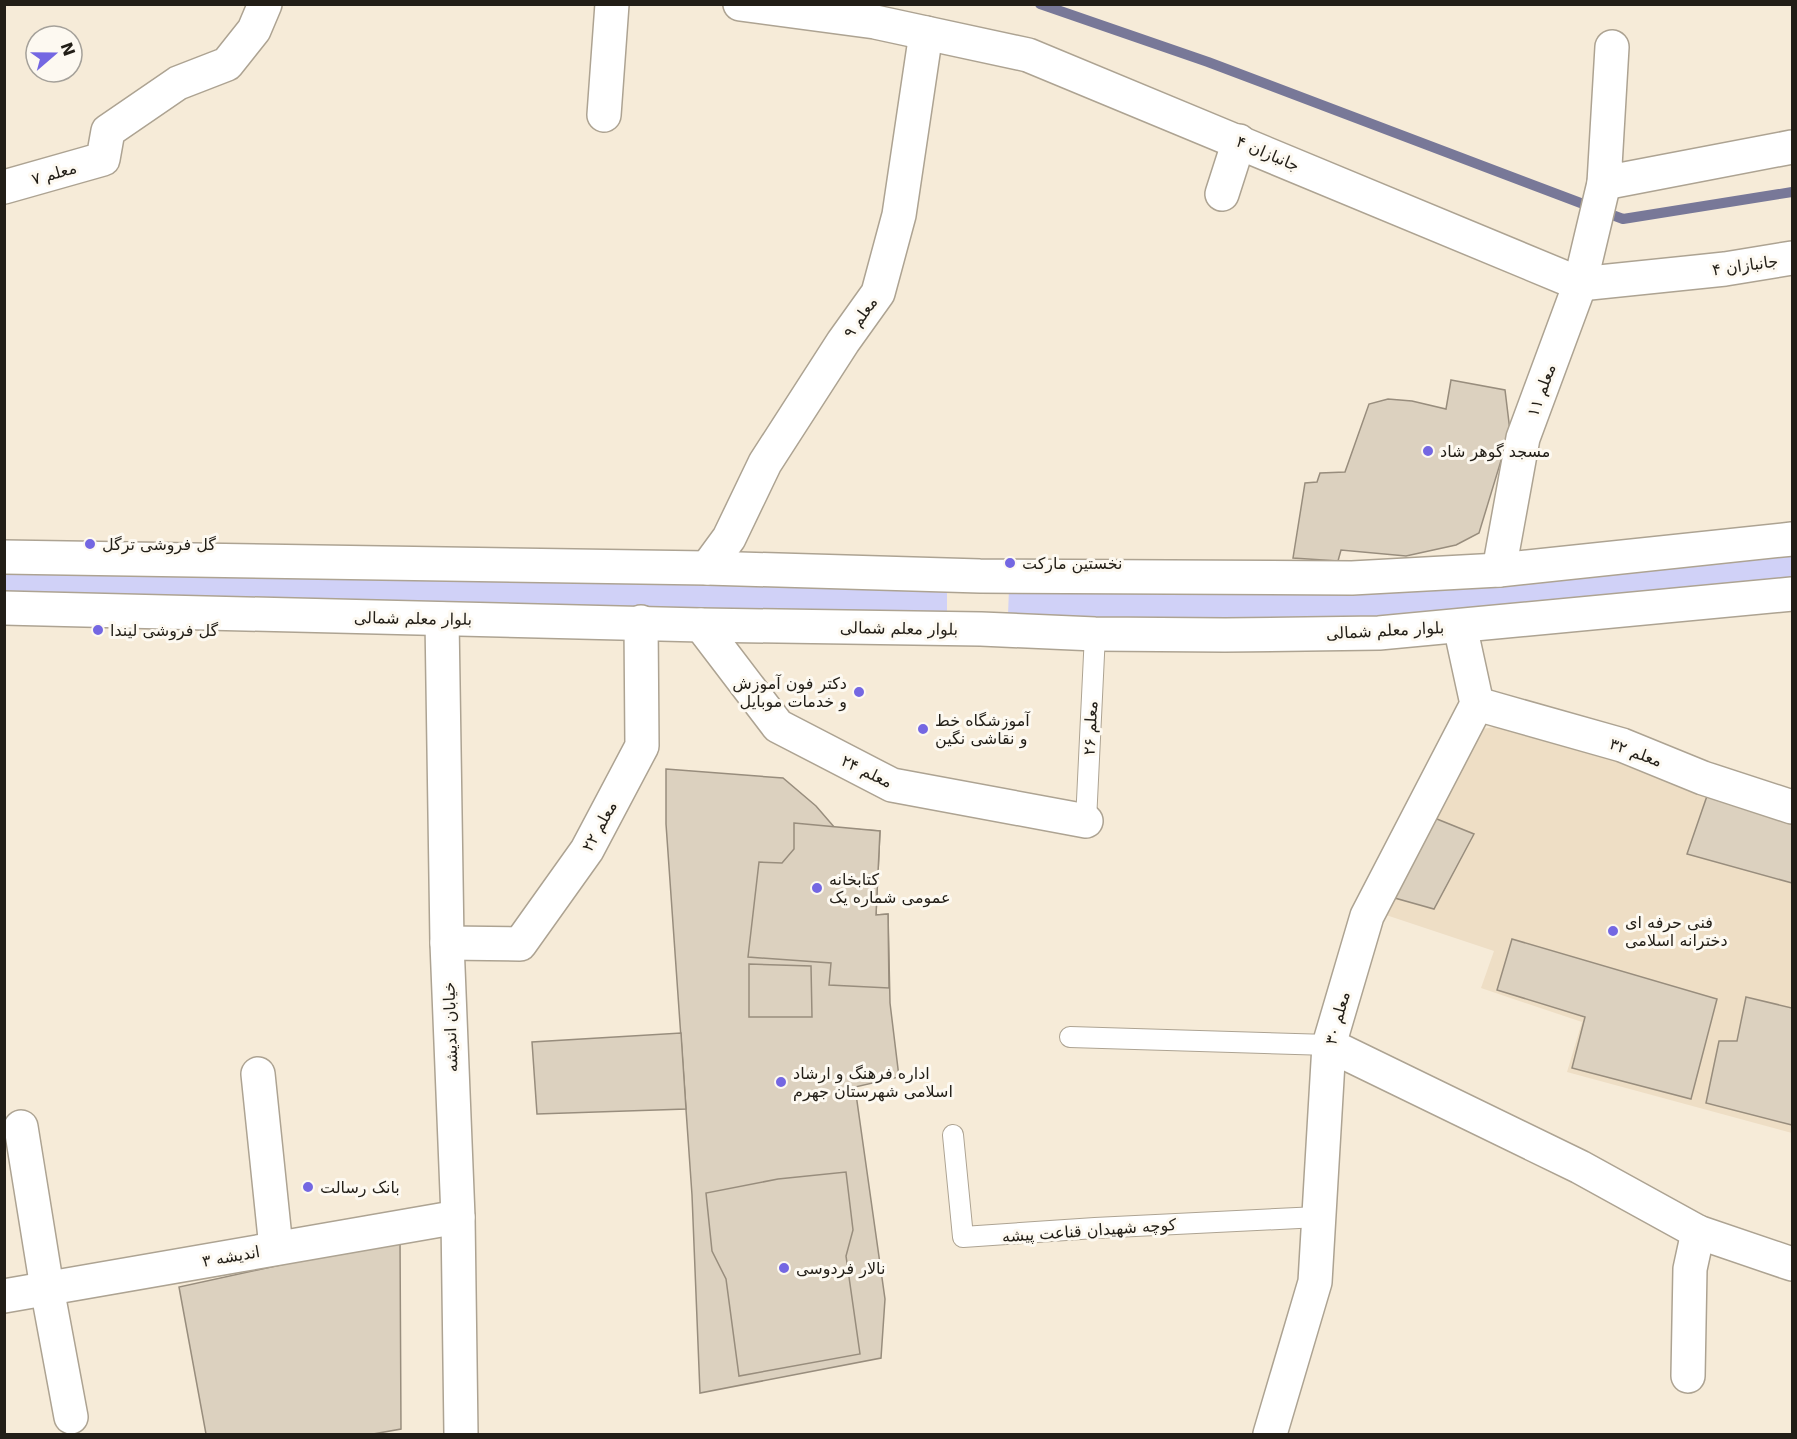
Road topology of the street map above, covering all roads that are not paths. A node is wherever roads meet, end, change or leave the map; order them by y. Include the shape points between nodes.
1 (265, 4) edge
2 (612, 4) edge
3 (740, 4) edge
4 (809, 9) edge
5 (926, 33) junction
6 (1612, 47) dead end
7 (604, 115) dead end
8 (1239, 141) junction
9 (1792, 147) edge
10 (4, 187) edge
11 (1602, 188) junction
12 (1222, 194) dead end
13 (1792, 258) edge
14 (1580, 284) junction
15 (1792, 539) edge
16 (4, 557) edge
17 (707, 568) junction
18 (1499, 570) junction
19 (980, 576) junction
20 (1792, 594) edge
21 (4, 608) edge
22 (442, 619) junction
23 (641, 622) junction
24 (701, 625) junction
25 (1460, 627) junction
26 (981, 629) junction
27 (1095, 634) junction
28 (1477, 704) junction
29 (1792, 807) edge
30 (1086, 821) joint
31 (447, 944) junction
32 (1070, 1037) dead end
33 (1329, 1045) junction
34 (258, 1074) dead end
35 (21, 1127) dead end
36 (953, 1135) dead end
37 (458, 1217) junction
38 (1318, 1217) junction
39 (1698, 1232) junction
40 (276, 1248) junction
41 (1792, 1264) edge
42 (47, 1288) junction
43 (4, 1296) edge
44 (1688, 1376) dead end
45 (71, 1417) dead end
46 (461, 1434) edge
47 (1270, 1434) edge

1 - 10 street, معلم ۷ via 254,30 227,63 178,83 108,131 103,159
2 - 7 street
3 - 4 street, جانبازان ۴
4 - 5 street, جانبازان ۴
5 - 8 street, جانبازان ۴ via 1028,55
5 - 17 street, معلم ۹ via 899,215 878,293 765,463 729,538
6 - 11 street, معلم ۱۱
8 - 12 street
8 - 14 street, جانبازان ۴
9 - 11 street
11 - 14 street, معلم ۱۱
13 - 14 street, جانبازان ۴
14 - 18 street, معلم ۱۱ via 1523,438
15 - 18 street
16 - 17 street
17 - 19 street
18 - 19 street via 1352,578
19 - 26 street
20 - 25 street, بلوار معلم شمالی
21 - 22 street, بلوار معلم شمالی
22 - 23 street, بلوار معلم شمالی
22 - 31 street, خیابان اندیشه
23 - 24 street, بلوار معلم شمالی
23 - 31 street, معلم ۲۲ via 642,746 586,850 520,944
24 - 26 street, بلوار معلم شمالی
24 - 30 street, معلم ۲۴ via 778,726 892,785
25 - 27 street, بلوار معلم شمالی via 1378,633
25 - 28 street
26 - 27 street, بلوار معلم شمالی
27 - 30 lane, معلم ۲۶
28 - 29 street, معلم ۳۲ via 1622,745 1703,778
28 - 33 street, معلم ۳۰ via 1367,916
31 - 37 street, خیابان اندیشه
32 - 33 lane
33 - 38 street, معلم ۳۰
33 - 39 street via 1580,1167
34 - 40 street
35 - 42 street
36 - 38 lane, کوچه شهیدان قناعت پیشه via 963,1238
37 - 40 street, اندیشه ۳
37 - 46 street, خیابان اندیشه
38 - 47 street, معلم ۳۰ via 1315,1282
39 - 41 street
39 - 44 street via 1690,1269
40 - 42 street, اندیشه ۳
42 - 43 street, اندیشه ۳
42 - 45 street

